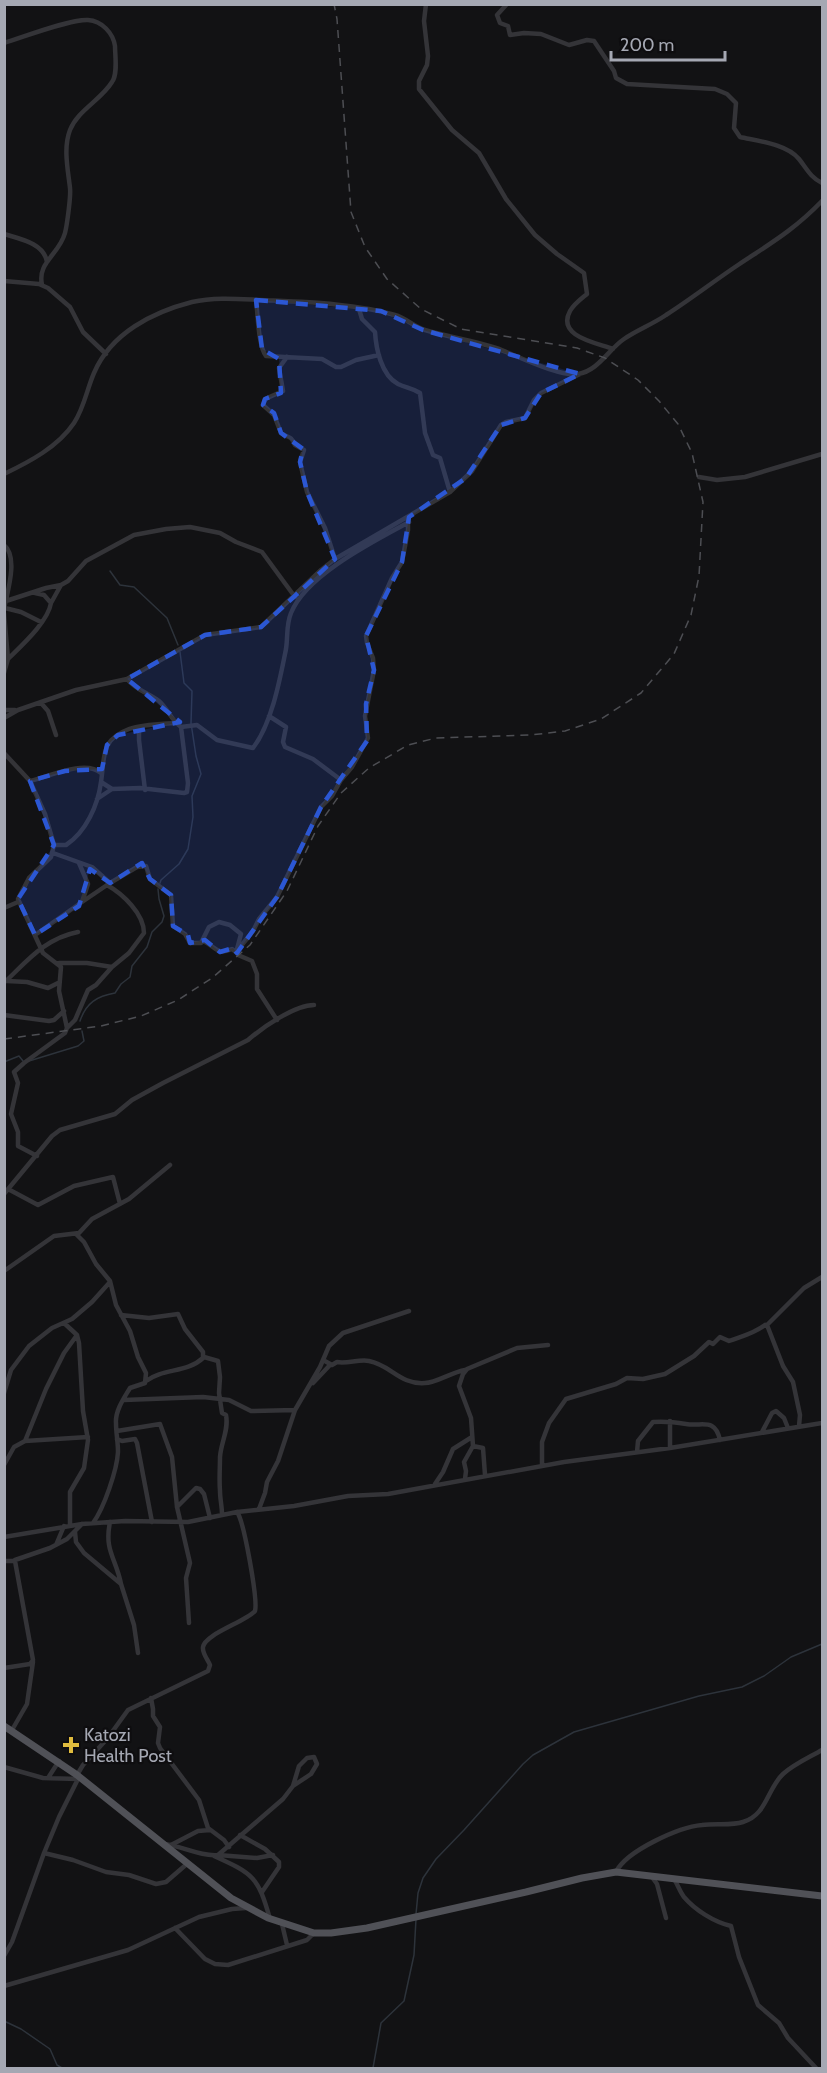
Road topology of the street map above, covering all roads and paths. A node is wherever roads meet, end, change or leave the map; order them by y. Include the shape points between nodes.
1 (426, 4) edge
2 (507, 4) edge
3 (4, 43) edge
4 (822, 183) edge
5 (822, 201) edge
6 (4, 234) edge
7 (47, 261) junction
8 (4, 281) edge
9 (42, 285) junction
10 (256, 300) junction
11 (359, 309) junction
12 (613, 349) junction
13 (106, 354) junction
14 (379, 355) junction
15 (287, 357) junction
16 (580, 374) junction
17 (822, 454) edge
18 (4, 474) edge
19 (699, 477) dead end
20 (450, 492) junction
21 (408, 520) junction
22 (4, 545) edge
23 (335, 559) junction
24 (62, 585) junction
25 (35, 593) junction
26 (295, 597) junction
27 (6, 601) edge
28 (51, 603) junction
29 (5, 610) edge
30 (41, 622) junction
31 (8, 659) junction
32 (4, 674) edge
33 (127, 679) junction
34 (41, 703) junction
35 (4, 710) edge
36 (18, 710) junction
37 (269, 716) junction
38 (4, 718) edge
39 (175, 723) junction
40 (139, 727) junction
41 (181, 727) junction
42 (56, 735) dead end
43 (4, 753) edge
44 (101, 773) junction
45 (341, 780) junction
46 (30, 782) junction
47 (101, 782) junction
48 (112, 789) junction
49 (146, 790) junction
50 (97, 799) junction
51 (54, 845) junction
52 (53, 853) junction
53 (79, 863) junction
54 (108, 884) junction
55 (18, 902) junction
56 (82, 902) junction
57 (4, 908) edge
58 (78, 932) dead end
59 (35, 935) junction
60 (203, 941) junction
61 (40, 948) junction
62 (237, 951) junction
63 (59, 963) junction
64 (112, 967) junction
65 (5, 981) edge
66 (58, 983) junction
67 (314, 1005) dead end
68 (64, 1011) junction
69 (4, 1015) edge
70 (277, 1020) junction
71 (68, 1028) junction
72 (37, 1156) junction
73 (170, 1165) dead end
74 (6, 1191) edge
75 (120, 1204) junction
76 (77, 1234) junction
77 (4, 1271) edge
78 (822, 1277) edge
79 (110, 1282) junction
80 (410, 1311) dead end
81 (122, 1315) junction
82 (64, 1323) junction
83 (765, 1325) dead end
84 (77, 1335) junction
85 (548, 1345) dead end
86 (204, 1357) junction
87 (323, 1360) junction
88 (330, 1365) junction
89 (11, 1370) junction
90 (465, 1370) junction
91 (4, 1372) edge
92 (146, 1381) junction
93 (308, 1386) junction
94 (4, 1393) edge
95 (124, 1400) junction
96 (220, 1400) junction
97 (295, 1410) junction
98 (670, 1421) junction
99 (822, 1422) edge
100 (799, 1426) junction
101 (788, 1428) junction
102 (117, 1431) junction
103 (762, 1432) junction
104 (88, 1437) junction
105 (472, 1437) junction
106 (117, 1439) junction
107 (720, 1440) junction
108 (25, 1441) junction
109 (473, 1446) junction
110 (670, 1448) junction
111 (637, 1452) junction
112 (4, 1465) edge
113 (542, 1466) junction
114 (485, 1475) junction
115 (465, 1479) junction
116 (435, 1484) junction
117 (177, 1507) junction
118 (259, 1509) junction
119 (237, 1512) junction
120 (222, 1515) junction
121 (210, 1518) junction
122 (110, 1522) junction
123 (152, 1522) junction
124 (93, 1523) junction
125 (180, 1523) junction
126 (82, 1524) junction
127 (70, 1525) junction
128 (64, 1526) junction
129 (75, 1532) junction
130 (4, 1537) edge
131 (56, 1545) junction
132 (15, 1560) junction
133 (4, 1561) edge
134 (121, 1584) junction
135 (189, 1623) dead end
136 (138, 1653) dead end
137 (33, 1662) junction
138 (4, 1668) edge
139 (151, 1698) junction
140 (8, 1728) edge
141 (822, 1750) edge
142 (59, 1761) junction
143 (4, 1767) edge
144 (78, 1777) junction
145 (48, 1778) junction
146 (293, 1786) junction
147 (210, 1830) junction
148 (240, 1835) junction
149 (168, 1844) junction
150 (229, 1847) junction
151 (44, 1853) junction
152 (273, 1855) junction
153 (216, 1856) junction
154 (188, 1863) junction
155 (616, 1872) junction
156 (652, 1877) junction
157 (674, 1879) junction
158 (262, 1892) junction
159 (822, 1896) edge
160 (248, 1908) junction
161 (666, 1918) dead end
162 (270, 1919) junction
163 (282, 1924) junction
164 (175, 1928) junction
165 (314, 1933) junction
166 (287, 1945) junction
167 (4, 1956) edge
168 (4, 1986) edge
169 (816, 2068) edge

1 - 12 street via 428,56 419,89 452,130 479,153 506,199 535,235 584,273 588,290 569,312 571,332
2 - 4 street via 497,15 500,23 508,26 510,35 541,34 569,45 594,41 616,78 627,84 715,89 727,94 736,103 734,128 740,137 787,149
3 - 7 street via 85,20 99,24 114,38 113,82 83,112 68,136 66,174 70,190 66,231 58,250
5 - 12 street via 785,235
6 - 7 street via 34,245 43,251
7 - 9 street via 40,273
8 - 9 street
9 - 13 street via 70,307 83,332
10 - 11 street
10 - 13 street via 221,298 193,302 148,317 128,330
10 - 15 street via 264,354
11 - 14 street via 362,319 375,332
11 - 16 street via 399,316 423,330 492,347 566,374
12 - 16 street
13 - 18 street via 75,422 32,461
14 - 15 street via 341,368 322,359
14 - 20 street via 395,382 420,393 425,433 434,455 440,457
15 - 23 street via 279,369 283,391 265,399 264,405 274,414 282,433 304,450 300,462 307,492
16 - 20 street via 541,393 525,418 501,425 472,471
17 - 19 street via 746,477
20 - 21 street
21 - 23 street via 389,526
21 - 37 street via 345,557 294,605
21 - 45 street via 402,562 366,636 374,670 365,716 368,738
22 - 27 street via 12,562
23 - 26 street
24 - 25 street
24 - 26 street via 86,561 123,540 190,527 220,533 262,552
24 - 28 street
25 - 27 street
25 - 28 street
26 - 33 street via 261,627 205,634
27 - 29 street
28 - 30 street
29 - 30 street via 21,612
29 - 31 street
30 - 31 street
31 - 32 street
33 - 34 street via 76,690
33 - 39 street via 159,702
34 - 36 street
34 - 42 street via 51,716
35 - 36 street
36 - 38 street
37 - 41 street via 255,746 250,748 218,740 194,724
37 - 45 street via 286,727 285,747 313,759
39 - 40 street
39 - 41 street
40 - 44 street via 107,745
40 - 49 street
41 - 49 street via 187,792
43 - 46 street
44 - 46 street via 94,768 82,768
44 - 47 street
45 - 62 street via 319,812 277,897
46 - 51 street
47 - 48 street
47 - 50 street
48 - 49 street
48 - 50 street
50 - 51 street via 80,833 66,845
51 - 52 street
52 - 53 street
52 - 55 street via 29,878
53 - 54 street via 94,868
53 - 56 street via 88,884
54 - 56 street
54 - 60 street via 146,866 150,879 171,896 173,926 190,943
54 - 64 street via 126,899 144,928 136,945
55 - 57 street
55 - 59 street
56 - 59 street
58 - 61 street
59 - 61 street
60 - 62 street via 220,952
60 - 62 street via 209,927 219,922 230,925 241,934
61 - 63 street via 46,957
61 - 65 street
62 - 70 street via 252,961 257,989
63 - 64 street
63 - 66 street
64 - 71 street via 88,990
65 - 66 street via 48,988
66 - 68 street
67 - 70 street
68 - 69 street via 49,1021
68 - 71 street
70 - 72 street via 248,1040 132,1100 115,1114 60,1130
71 - 72 street via 14,1072 18,1083 11,1114 18,1146
72 - 74 street
73 - 75 street
74 - 75 street via 38,1205 74,1186 113,1177
75 - 76 street via 92,1219
76 - 77 street via 54,1236
76 - 79 street
78 - 100 street via 804,1288 767,1325 793,1382
79 - 81 street
79 - 82 street via 87,1307
80 - 87 street via 343,1333 329,1346
81 - 86 street via 144,1318 178,1314
81 - 92 street
82 - 84 street
82 - 89 street via 29,1346
83 - 113 street via 744,1337 729,1341 720,1337 713,1344 709,1342 665,1374 627,1378 566,1399 549,1423 542,1442
84 - 104 street
84 - 108 street via 46,1389
85 - 90 street via 517,1348
86 - 92 street
86 - 96 street via 218,1361
87 - 88 street
87 - 93 street
88 - 90 street via 370,1361 404,1380 425,1383
88 - 93 street
89 - 91 street
89 - 94 street
90 - 105 street via 459,1386 469,1410
92 - 95 street via 130,1388
93 - 97 street
95 - 96 street via 186,1396
95 - 102 street via 116,1417
96 - 97 street via 229,1400 251,1411
96 - 120 street via 228,1426 221,1449
97 - 118 street
98 - 107 street via 707,1423 718,1431
98 - 110 street
98 - 111 street via 650,1424 637,1444
99 - 100 street
100 - 101 street
101 - 103 street
101 - 103 street via 776,1411
102 - 106 street
102 - 117 street via 162,1425 172,1457
103 - 107 street
104 - 108 street
104 - 127 street via 84,1468 70,1492
105 - 109 street
105 - 116 street via 453,1449
106 - 123 street via 135,1439 137,1443
106 - 124 street via 114,1475
107 - 110 street
108 - 112 street via 14,1447
109 - 114 street via 483,1448
109 - 115 street via 464,1462
110 - 111 street
111 - 113 street
113 - 114 street
114 - 115 street
115 - 116 street
116 - 118 street via 388,1494
117 - 121 street via 190,1492 200,1489
117 - 125 street
118 - 119 street
119 - 120 street
119 - 139 street via 244,1532 255,1611 204,1644 208,1671
120 - 121 street
121 - 125 street
122 - 123 street
122 - 124 street
122 - 134 street via 107,1540
123 - 125 street
124 - 126 street
125 - 135 street via 190,1563 186,1578
126 - 127 street
126 - 129 street
127 - 128 street
128 - 130 street
128 - 131 street
129 - 131 street
129 - 134 street via 76,1542 84,1553
131 - 132 street
132 - 133 street
132 - 137 street
134 - 136 street
137 - 138 street
137 - 140 street via 27,1704
139 - 144 street via 124,1714 108,1739 83,1765
139 - 147 street via 153,1716 160,1727 159,1746 202,1805
140 - 142 main road
141 - 155 street via 783,1774 758,1814 738,1823 682,1830 625,1859
142 - 144 main road
142 - 145 street
143 - 145 street
144 - 145 street
144 - 149 main road
144 - 151 street
146 - 146 street via 315,1771 318,1764 314,1757 299,1766
146 - 148 street via 273,1809
147 - 149 street
147 - 150 street
148 - 150 street
148 - 152 street
149 - 153 street
149 - 154 main road
150 - 153 street
151 - 154 street via 156,1884 165,1883
151 - 167 street
152 - 153 street
152 - 158 street via 279,1868
153 - 158 street via 249,1873
154 - 160 main road
155 - 156 main road
155 - 165 main road via 366,1928
156 - 157 main road
156 - 161 street
157 - 159 main road
157 - 169 street via 683,1896 699,1911 731,1926 758,2005 779,2023
158 - 162 street
160 - 162 main road
160 - 164 street via 199,1917
162 - 163 main road
163 - 165 main road
163 - 166 street
164 - 166 street via 205,1959 221,1965
164 - 168 street via 117,1954
165 - 166 street via 309,1940

